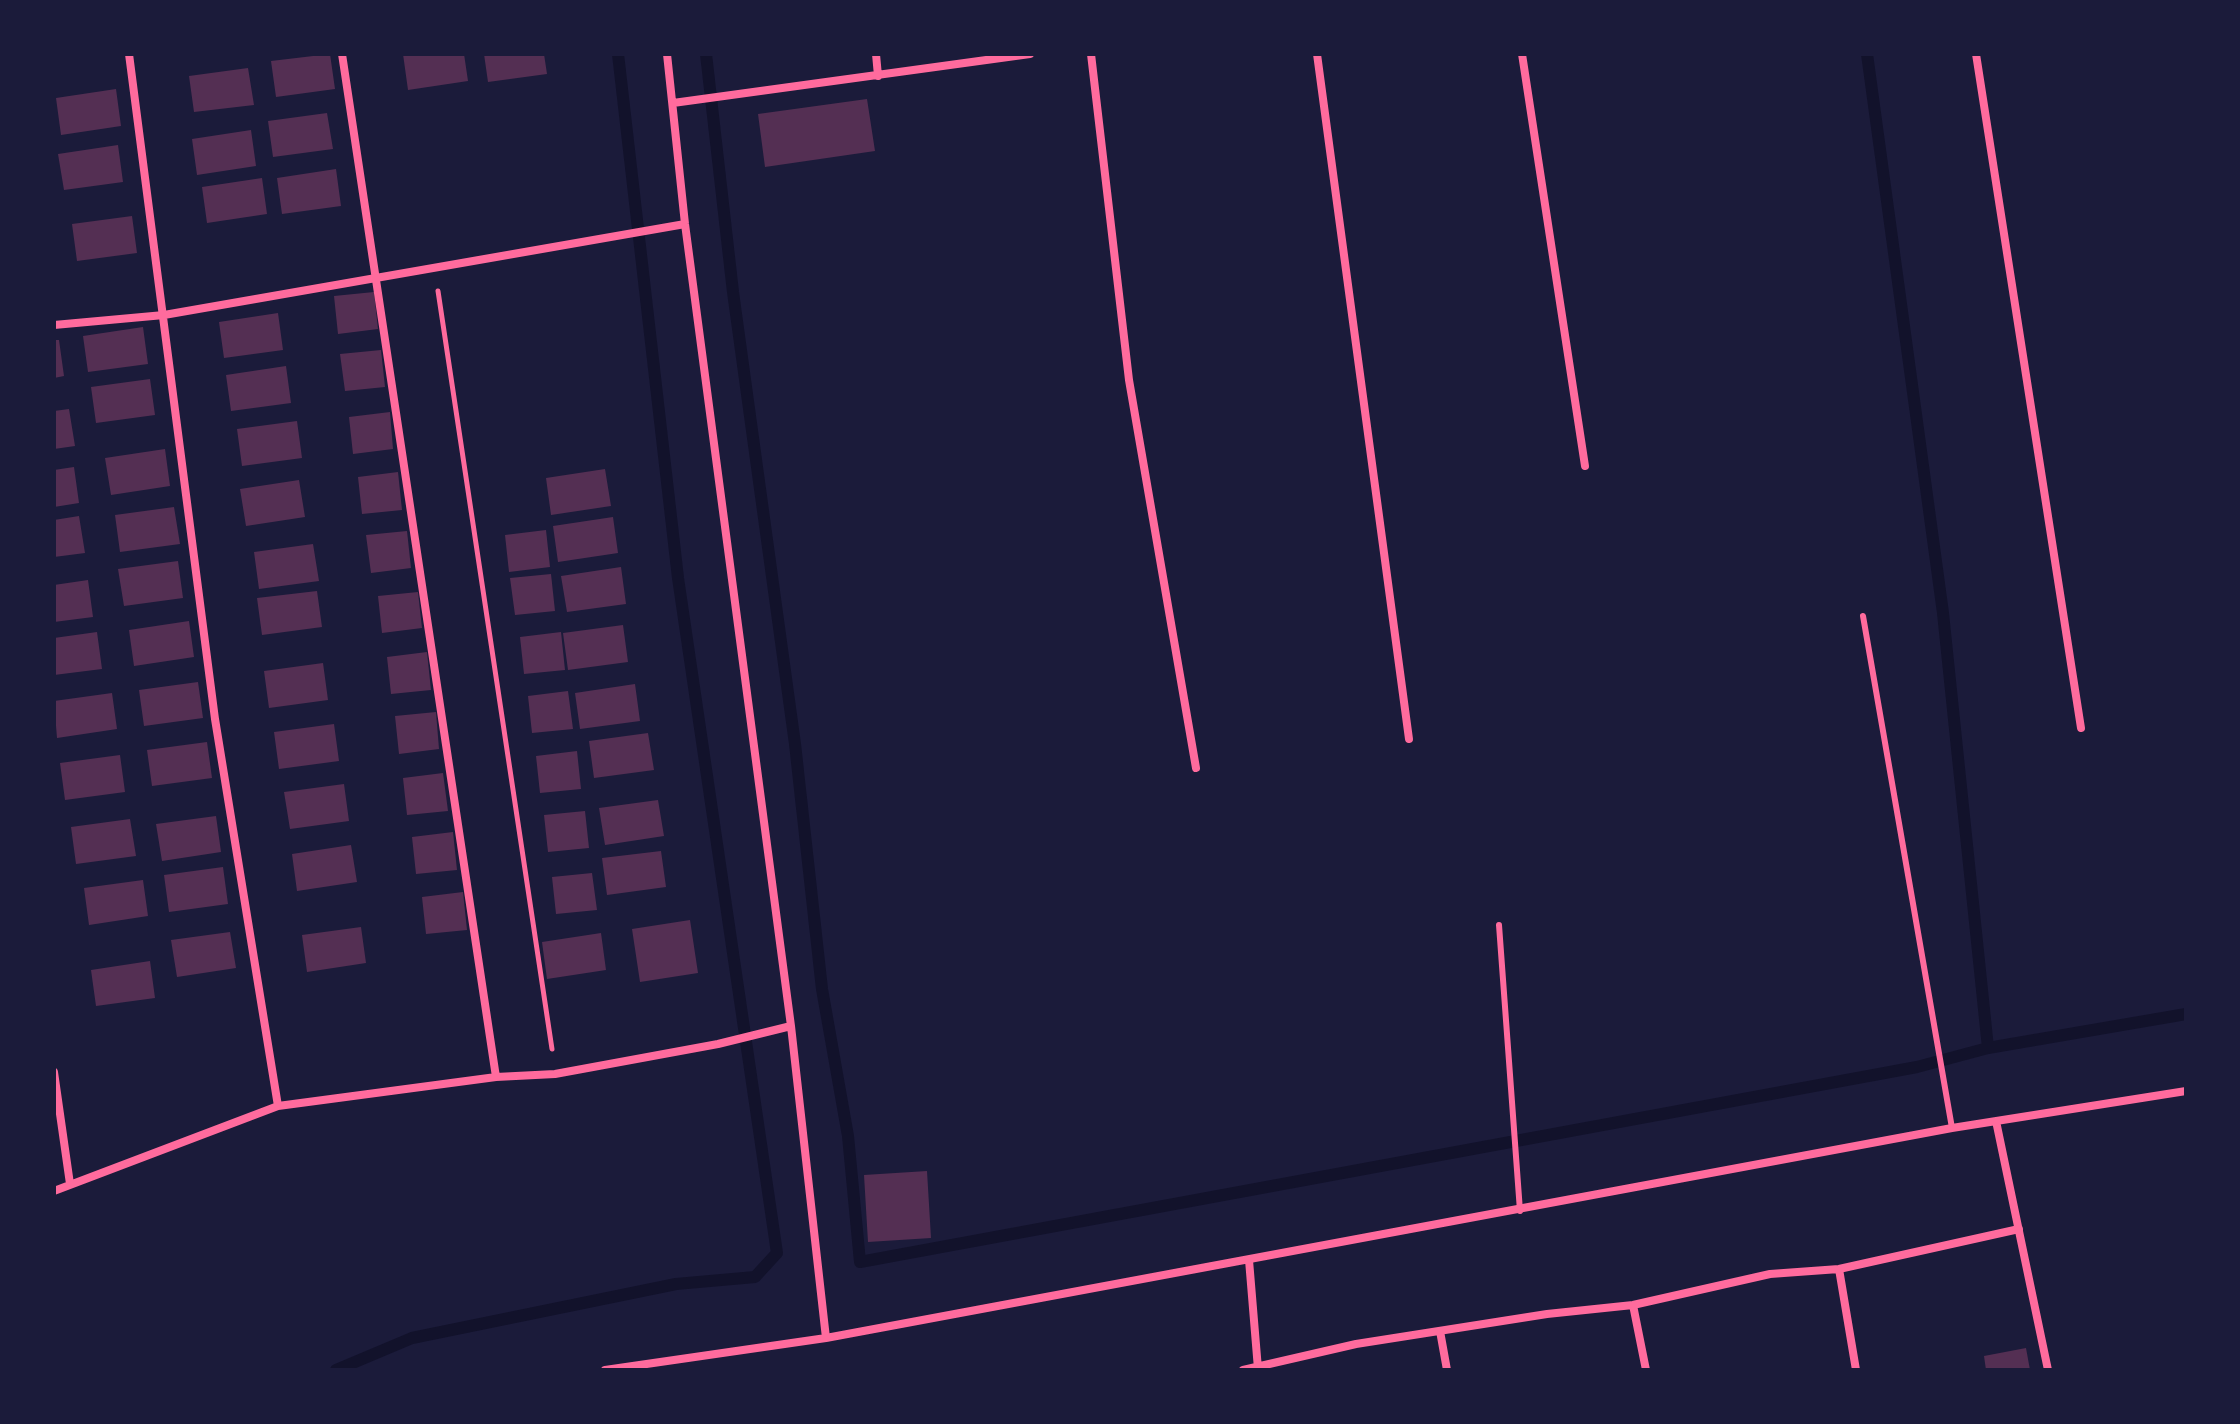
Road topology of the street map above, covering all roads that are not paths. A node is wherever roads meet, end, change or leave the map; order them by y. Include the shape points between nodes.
1 (129, 54) edge
2 (342, 54) edge
3 (667, 54) edge
4 (876, 54) edge
5 (1030, 54) edge
6 (1091, 54) edge
7 (1317, 54) edge
8 (1522, 54) edge
9 (1976, 54) edge
10 (878, 76) junction
11 (673, 103) junction
12 (685, 224) junction
13 (374, 280) junction
14 (164, 315) junction
15 (54, 325) edge
16 (1585, 466) dead end
17 (1863, 616) dead end
18 (2081, 728) dead end
19 (1409, 739) dead end
20 (1196, 768) dead end
21 (1499, 925) dead end
22 (791, 1026) junction
23 (54, 1072) edge
24 (496, 1077) junction
25 (2186, 1091) edge
26 (278, 1106) junction
27 (1996, 1121) junction
28 (1952, 1128) junction
29 (70, 1184) junction
30 (54, 1191) edge
31 (1520, 1211) junction
32 (2019, 1229) junction
33 (1249, 1260) junction
34 (1839, 1269) junction
35 (1633, 1305) junction
36 (1440, 1331) junction
37 (826, 1338) junction
38 (1258, 1368) edge
39 (605, 1370) edge
40 (1243, 1370) edge
41 (1447, 1370) edge
42 (1646, 1370) edge
43 (1856, 1370) edge
44 (2048, 1370) edge

1 - 14 street
2 - 13 street
3 - 11 street
4 - 10 street
5 - 10 street
6 - 20 street via 1129,380
7 - 19 street
8 - 16 street
9 - 18 street
10 - 11 street
11 - 12 street
12 - 13 street
12 - 22 street
13 - 14 street
13 - 24 street
14 - 15 street
14 - 26 street via 215,719
17 - 28 lane
21 - 31 lane
22 - 24 street via 555,1074
22 - 37 street
23 - 29 street
24 - 26 street
25 - 27 street
26 - 29 street
27 - 28 street
27 - 32 street
28 - 31 street
29 - 30 street
31 - 33 street
32 - 34 street
32 - 44 street
33 - 37 street
33 - 38 street
34 - 35 street via 1731,1281
34 - 43 street
35 - 36 street
35 - 42 street
36 - 38 street
36 - 41 street
37 - 39 street
38 - 40 street

